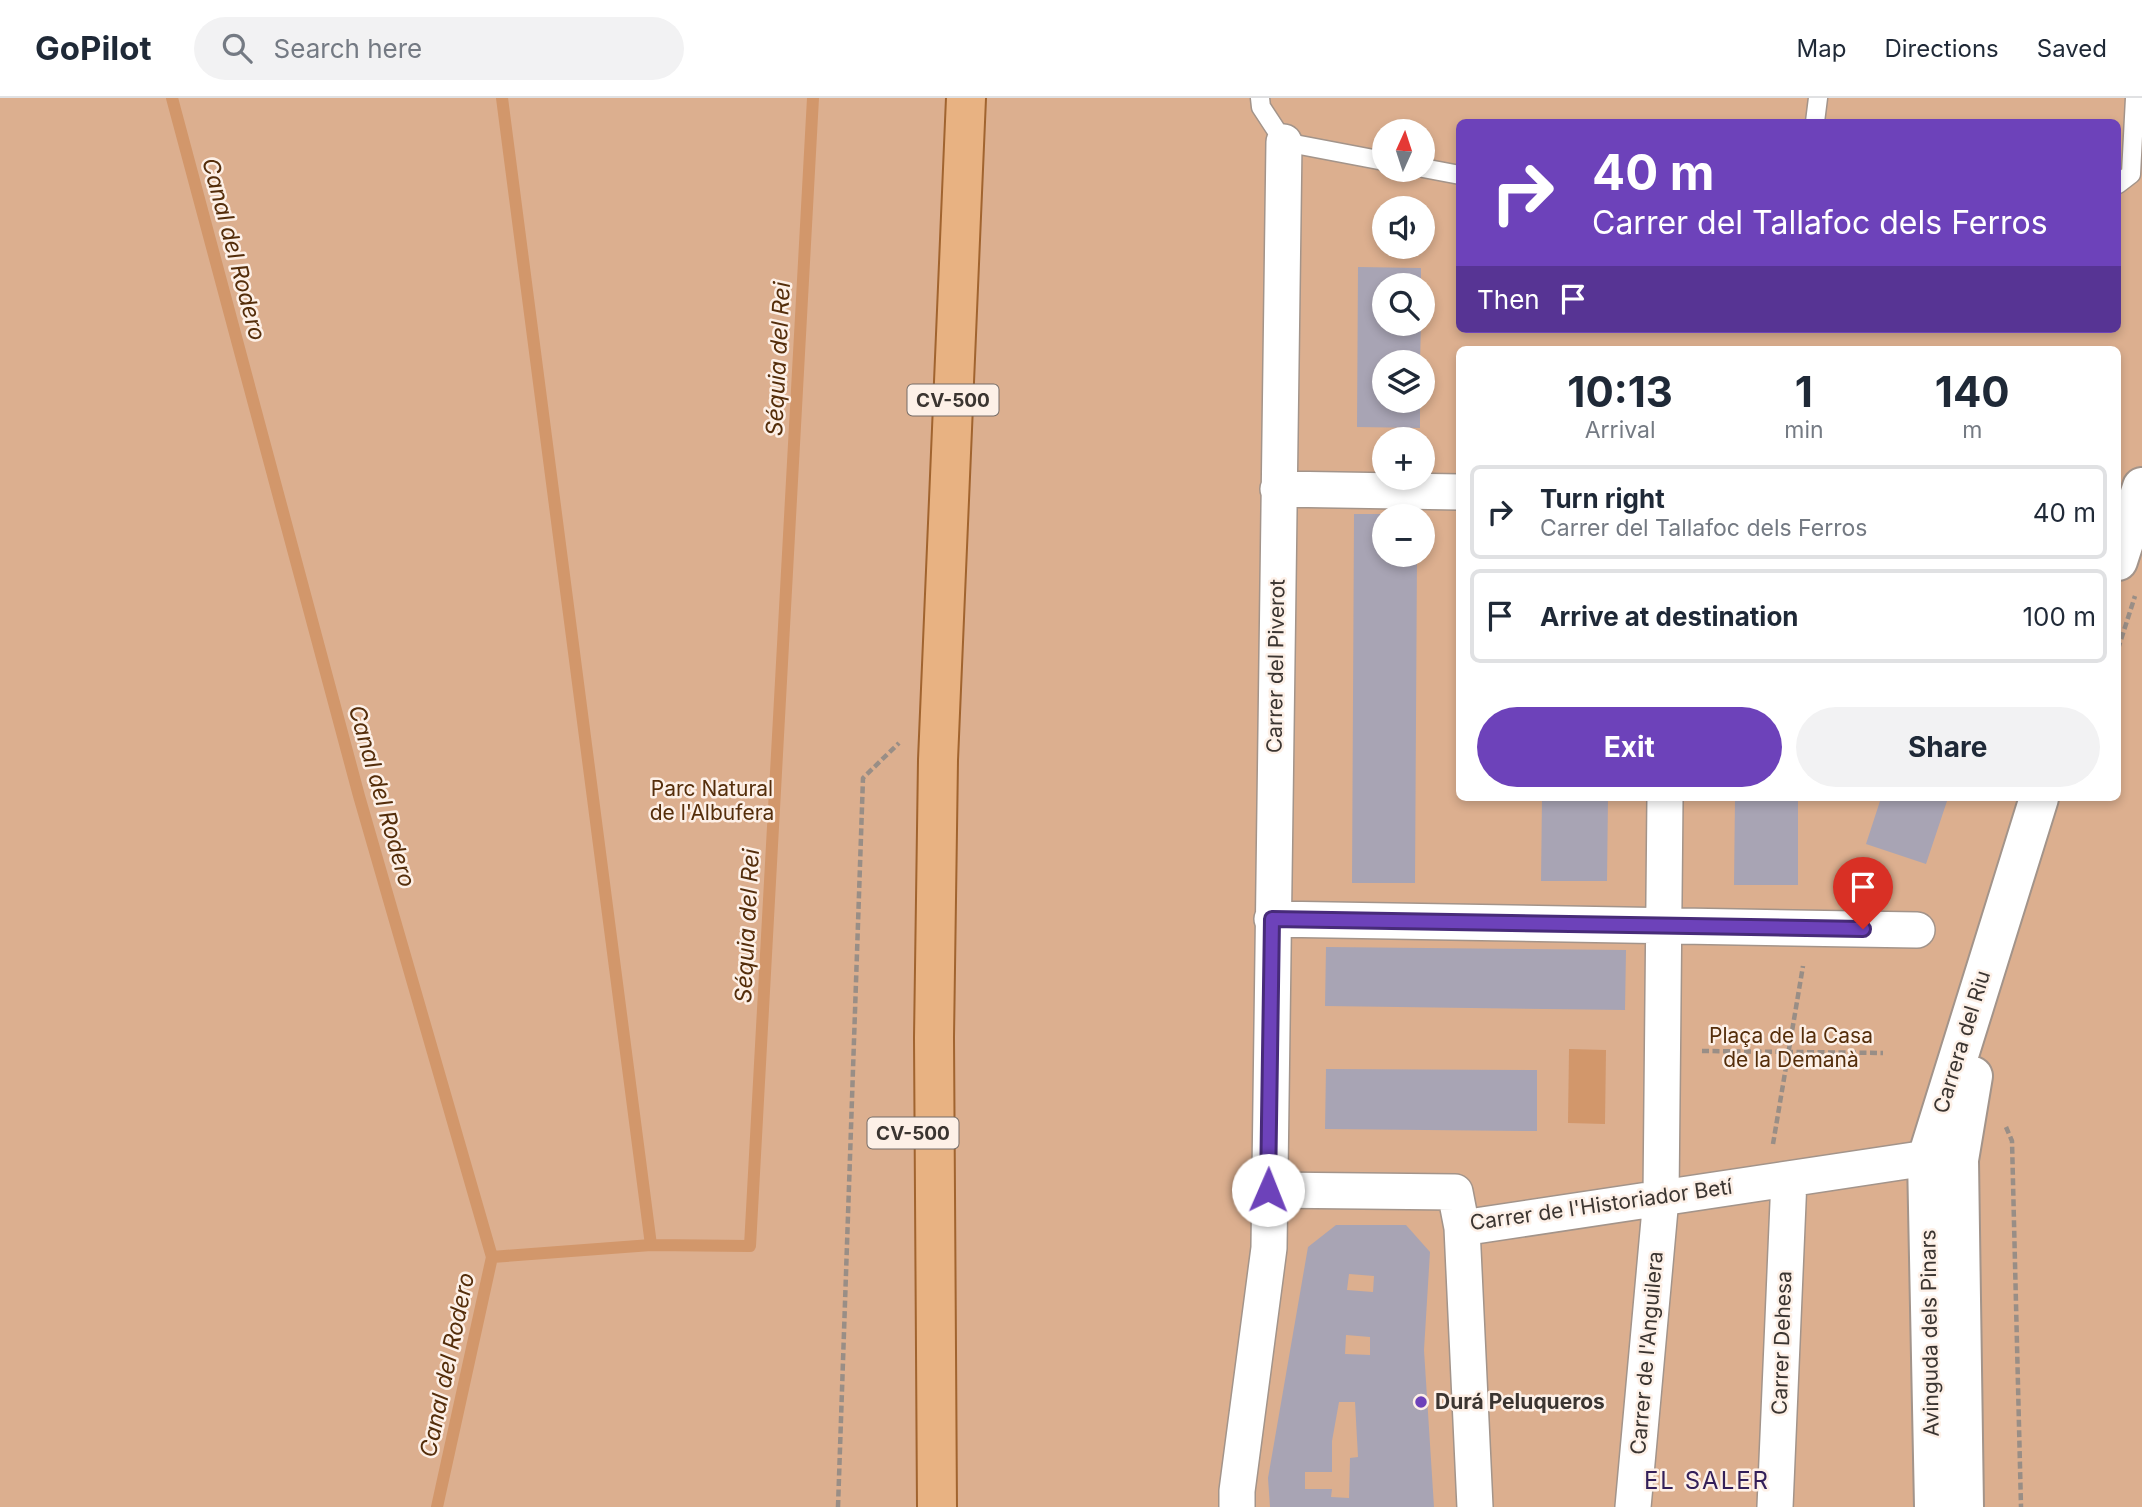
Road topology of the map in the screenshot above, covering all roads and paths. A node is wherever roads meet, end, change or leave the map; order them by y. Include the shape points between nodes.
1 (966, 98) edge
2 (1260, 98) edge
3 (1818, 98) edge
4 (2135, 98) edge
5 (1815, 119) edge
6 (1284, 142) junction
7 (1372, 159) edge
8 (1435, 170) edge
9 (1456, 174) edge
10 (2121, 182) edge
11 (1278, 489) junction
12 (1456, 492) edge
13 (2132, 497) edge
14 (2128, 574) edge
15 (2121, 626) edge
16 (940, 703) junction
17 (938, 760) junction
18 (1665, 801) edge
19 (2038, 801) edge
20 (1272, 919) junction
21 (1663, 925) junction
22 (1917, 930) dead end
23 (1804, 959) dead end
24 (1702, 1051) dead end
25 (1788, 1052) junction
26 (1883, 1053) dead end
27 (2012, 1142) dead end
28 (1773, 1149) dead end
29 (1943, 1159) junction
30 (1789, 1179) junction
31 (1268, 1190) junction
32 (1661, 1198) junction
33 (1462, 1228) junction
34 (838, 1507) edge
35 (911, 1507) edge
36 (937, 1507) edge
37 (1237, 1507) edge
38 (1475, 1507) edge
39 (1633, 1507) edge
40 (1775, 1507) edge
41 (1934, 1507) edge
42 (1964, 1507) edge
43 (2021, 1507) edge

1 - 16 main road, CV-500
2 - 6 lane
3 - 5 lane
4 - 10 lane via 2131,174
6 - 7 lane
6 - 11 street, Carrer del Piverot
8 - 9 lane
11 - 12 street
11 - 20 street, Carrer del Piverot
13 - 14 street
14 - 15 path
16 - 17 main road, CV-500
16 - 34 path via 863,778
17 - 35 main road, CV-500 via 913,1037
17 - 36 main road, CV-500 via 934,1038
18 - 21 street, Carrer de l'Anguilera
19 - 29 street, Carrera del Riu via 1997,925
20 - 21 street
20 - 31 street, Carrer del Piverot
21 - 22 street
21 - 32 street, Carrer de l'Anguilera
23 - 25 path
24 - 25 path
25 - 26 path
25 - 28 path
27 - 43 path
29 - 30 street, Carrer de l'Historiador Betí
29 - 41 street, Avinguda dels Pinars
29 - 42 street, Avinguda dels Pinars
30 - 32 street, Carrer de l'Historiador Betí
30 - 40 street, Carrer Dehesa
31 - 33 street, Carrer de l'Historiador Betí via 1455,1192
31 - 37 street, Carrer del Piverot via 1269,1248
32 - 33 street, Carrer de l'Historiador Betí
32 - 39 street, Carrer de l'Anguilera
33 - 38 street

